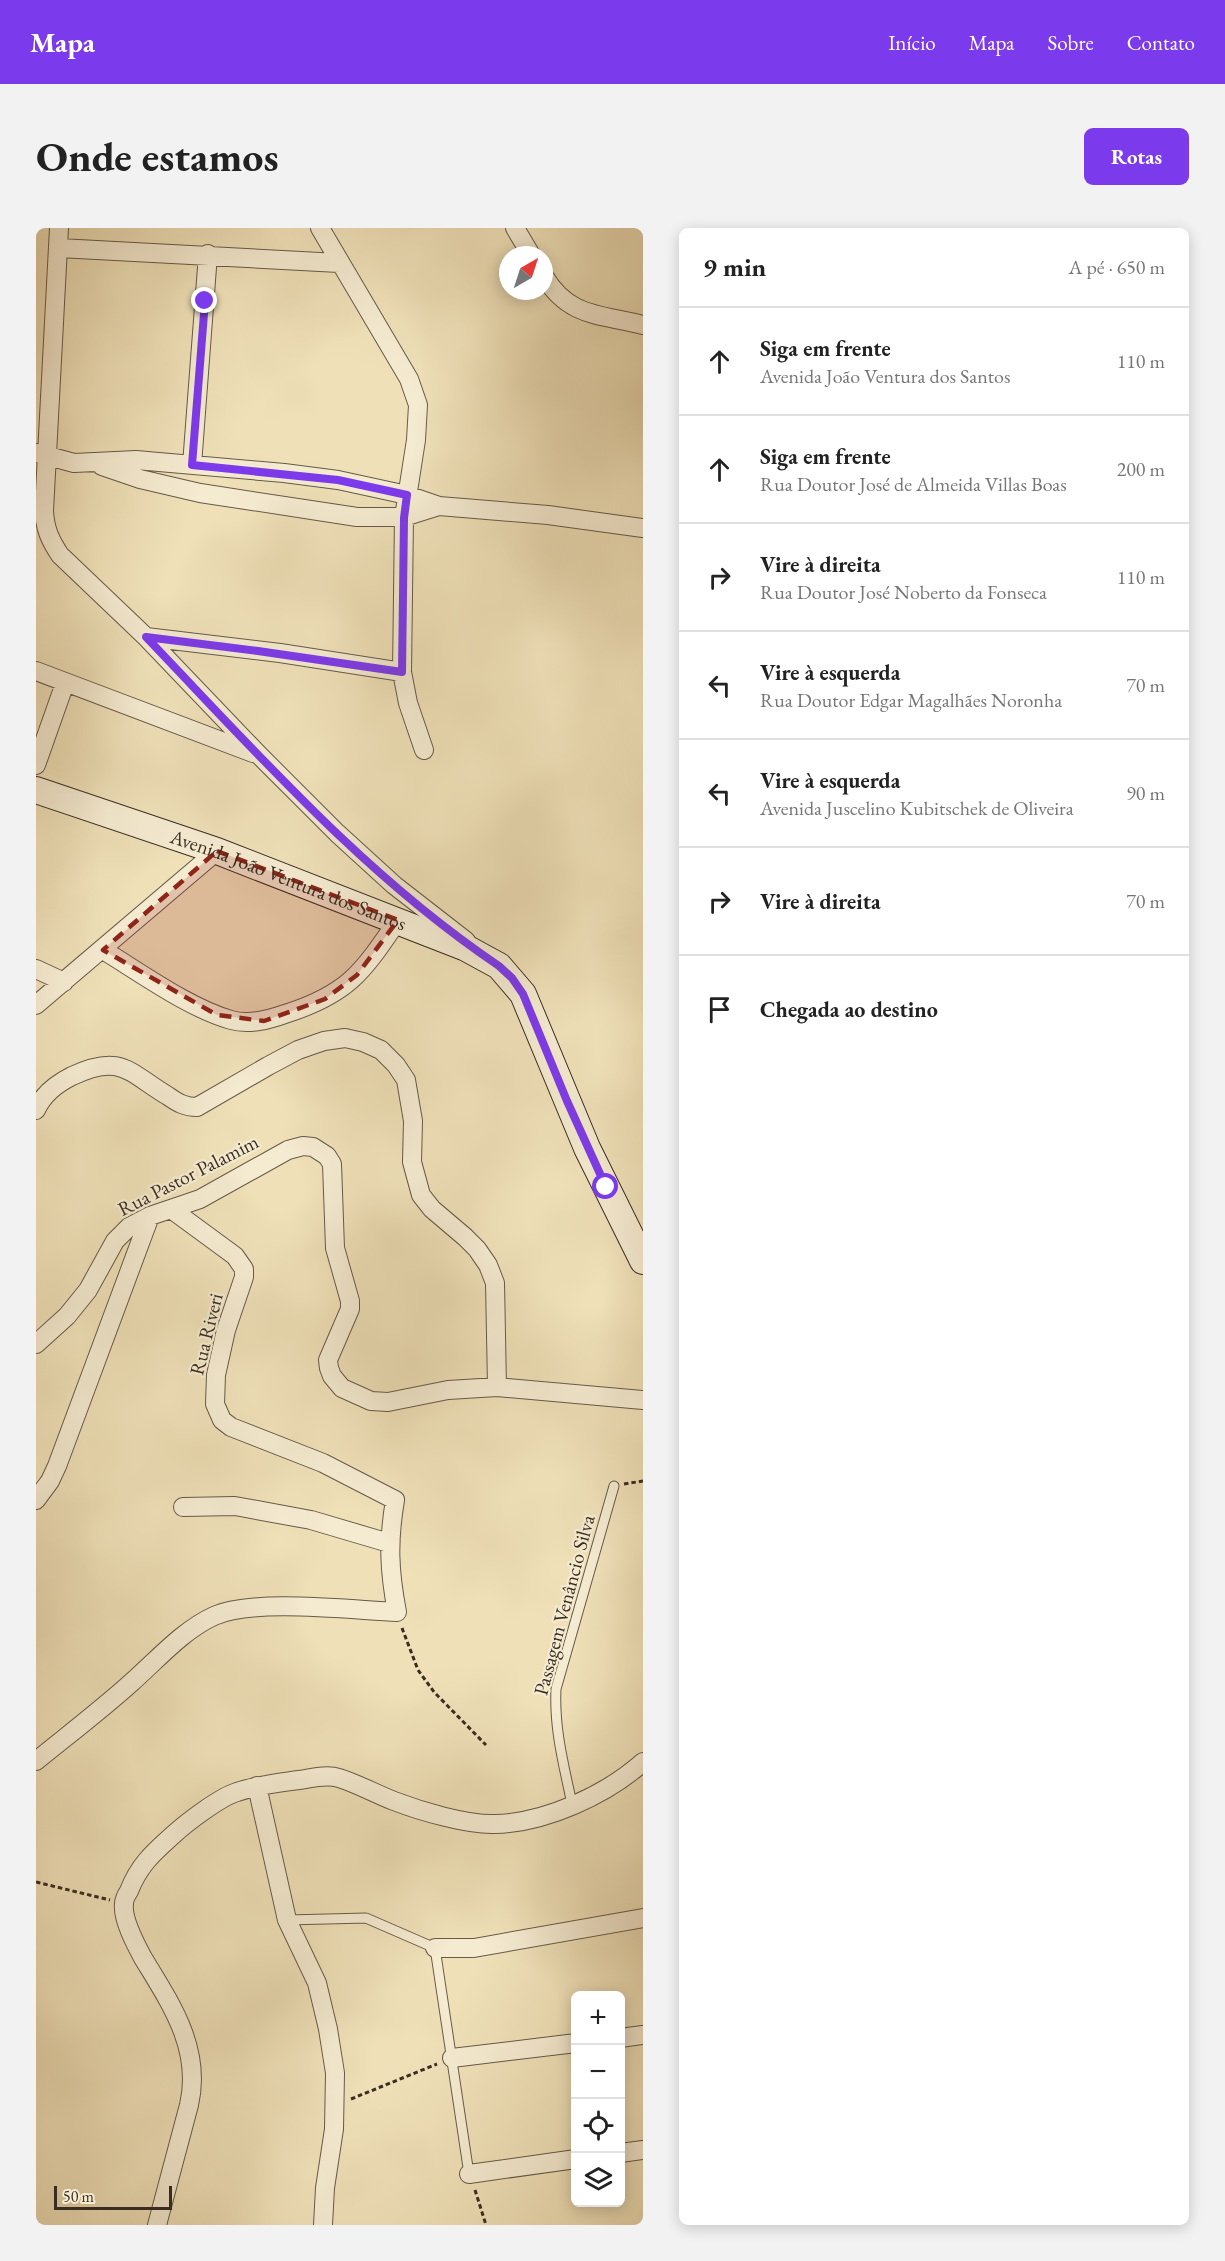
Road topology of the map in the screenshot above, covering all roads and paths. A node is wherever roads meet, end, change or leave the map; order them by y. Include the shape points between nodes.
1 (59, 228) edge
2 (320, 228) edge
3 (515, 228) edge
4 (526, 246) edge
5 (59, 248) junction
6 (208, 254) junction
7 (339, 262) junction
8 (553, 291) edge
9 (639, 321) edge
10 (42, 455) edge
11 (89, 461) junction
12 (192, 465) junction
13 (407, 495) junction
14 (439, 506) junction
15 (404, 518) junction
16 (643, 528) edge
17 (146, 637) junction
18 (36, 671) edge
19 (402, 672) junction
20 (65, 683) junction
21 (424, 750) dead end
22 (258, 754) junction
23 (36, 765) edge
24 (36, 790) edge
25 (216, 851) junction
26 (398, 921) junction
27 (103, 950) junction
28 (486, 957) junction
29 (36, 969) edge
30 (64, 982) junction
31 (36, 1005) edge
32 (36, 1110) edge
33 (171, 1209) junction
34 (150, 1216) junction
35 (643, 1261) edge
36 (43, 1329) edge
37 (36, 1344) edge
38 (497, 1387) junction
39 (643, 1400) edge
40 (643, 1481) edge
41 (614, 1486) joint
42 (36, 1500) edge
43 (183, 1507) dead end
44 (389, 1543) junction
45 (397, 1612) junction
46 (486, 1745) dead end
47 (36, 1761) edge
48 (643, 1762) edge
49 (257, 1786) junction
50 (572, 1804) junction
51 (36, 1882) edge
52 (124, 1904) junction
53 (643, 1918) edge
54 (287, 1920) junction
55 (435, 1948) junction
56 (643, 2035) edge
57 (625, 2037) edge
58 (571, 2044) edge
59 (452, 2058) junction
60 (335, 2105) junction
61 (643, 2150) edge
62 (625, 2152) edge
63 (571, 2160) edge
64 (470, 2174) junction
65 (157, 2225) edge
66 (323, 2225) edge
67 (486, 2225) edge

1 - 5 street
2 - 7 street
3 - 4 street
5 - 6 street
5 - 10 street
6 - 7 street
6 - 12 street
7 - 13 street via 415,394 416,440
8 - 9 street via 580,311
10 - 11 street via 74,463
10 - 17 street via 45,528 50,540 60,555
11 - 12 street
11 - 15 street via 140,479 200,493 357,517
12 - 13 street via 338,480
13 - 14 street
13 - 15 street
14 - 15 street
14 - 16 street
15 - 19 street
17 - 19 street
17 - 22 street
18 - 20 street
19 - 21 street
20 - 22 street
20 - 23 street
22 - 28 street via 394,885
24 - 25 main road, Avenida João Ventura dos Santos
25 - 26 main road, Avenida João Ventura dos Santos
25 - 27 street
26 - 27 street via 376,953 343,988 315,1004 264,1021 234,1021 217,1015
26 - 28 main road, Avenida João Ventura dos Santos
27 - 30 street
28 - 35 main road, Avenida João Ventura dos Santos via 512,978 523,994 587,1148
29 - 30 street
30 - 31 street
32 - 38 street via 59,1083 103,1065 129,1070 179,1103 197,1107 298,1050 324,1041 345,1038 381,1050 406,1080 413,1121 412,1162 421,1194 477,1250 495,1283
33 - 34 street, Rua Pastor Palamim
33 - 38 street, Rua Pastor Palamim via 219,1189 288,1150 303,1146 321,1150 332,1164 335,1248 350,1301 328,1360 332,1376 342,1388 371,1401
33 - 44 street, Rua Riveri via 235,1256 244,1269 216,1376 215,1404 222,1420 395,1500
34 - 36 street, Rua Pastor Palamim via 122,1233 88,1290
34 - 42 street via 57,1466
36 - 37 street, Rua Pastor Palamim
38 - 39 street, Rua Pastor Palamim
40 - 41 path
41 - 50 lane, Passagem Venâncio Silva via 556,1689 555,1715
43 - 44 street via 235,1506 311,1520
44 - 45 street
45 - 46 path via 418,1670
45 - 47 street via 283,1607 241,1609 215,1616 194,1628
48 - 50 street via 610,1787
49 - 50 street via 337,1777 397,1802 463,1821 493,1825 540,1818
49 - 52 street via 234,1792 182,1826 147,1858
49 - 54 street
51 - 52 path
52 - 65 street via 132,1939 168,2000 188,2045 194,2070 189,2105
53 - 55 street via 474,1948
54 - 55 lane via 366,1918
54 - 60 street via 317,1983 335,2073
55 - 59 lane
56 - 57 street
58 - 59 street
59 - 60 path
59 - 64 lane
60 - 66 street
61 - 62 street
63 - 64 street
64 - 67 path

